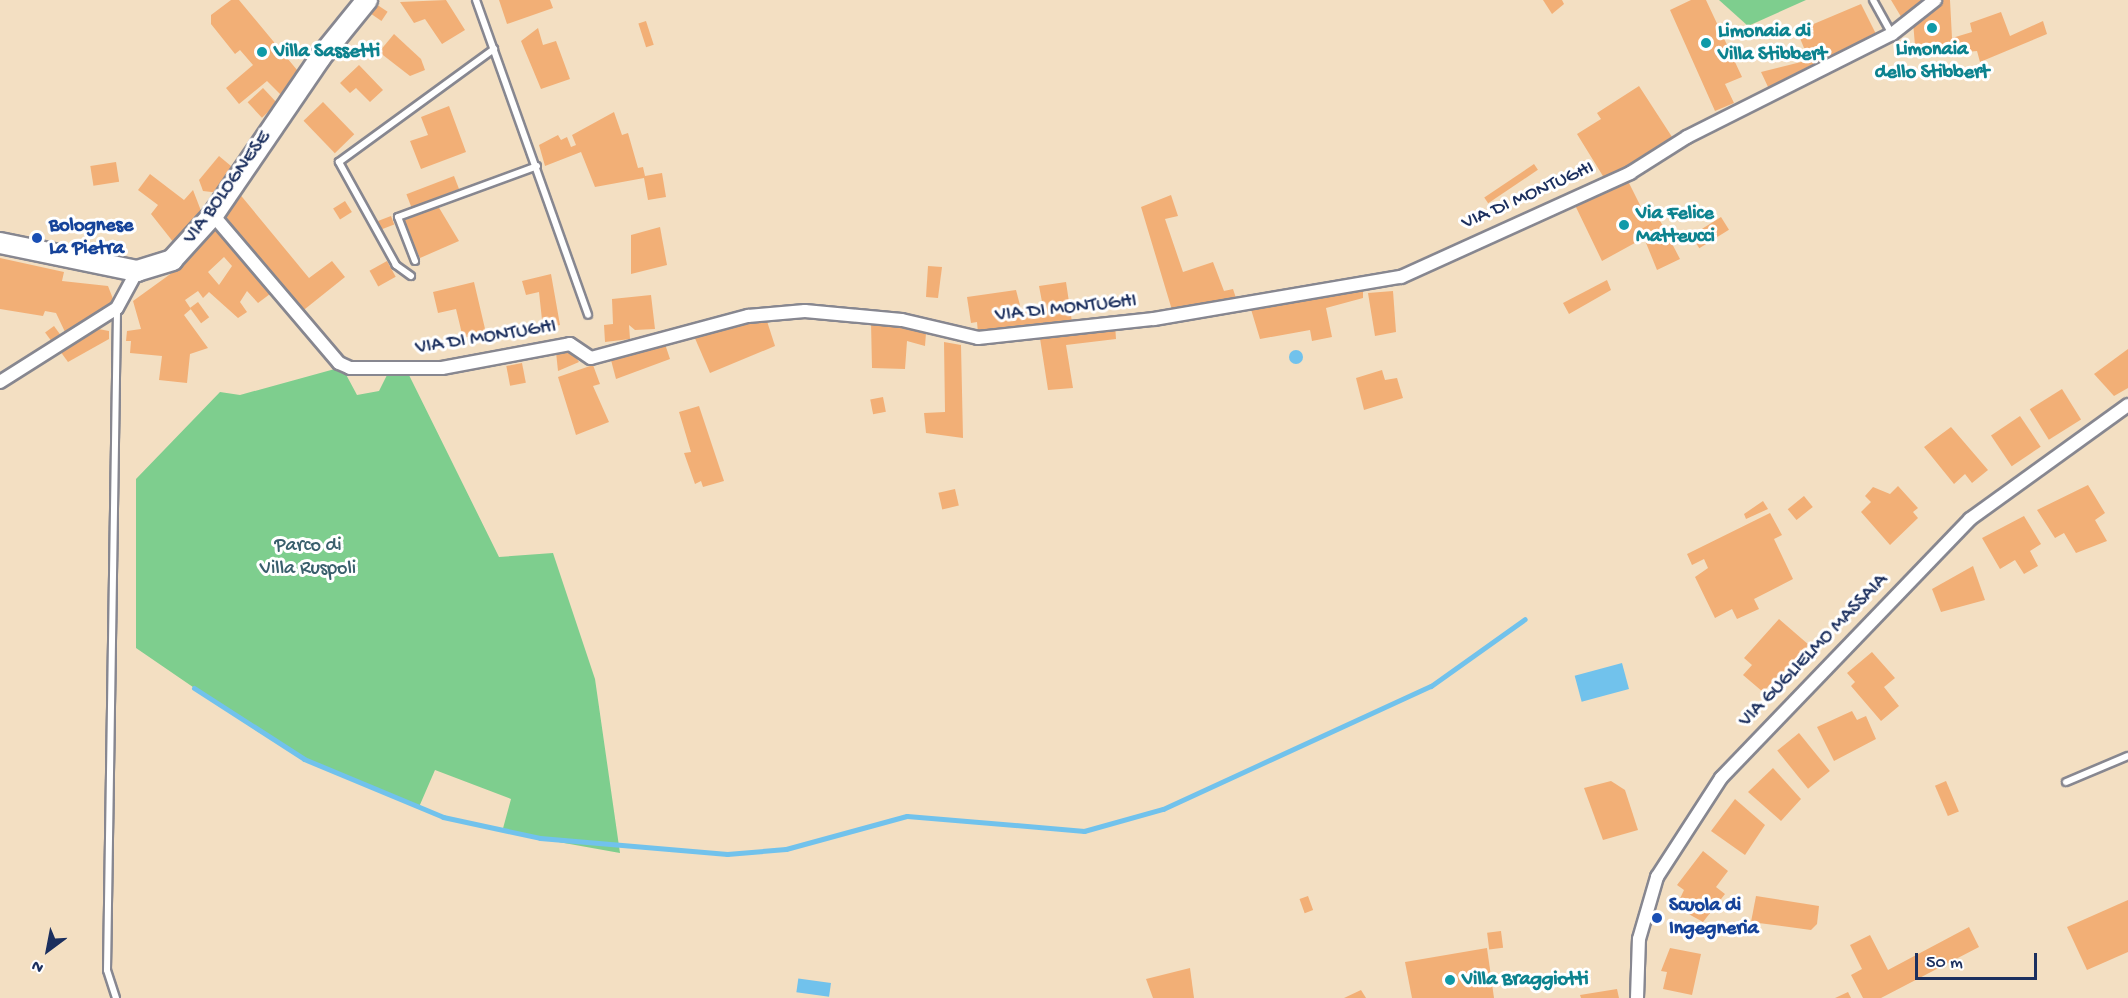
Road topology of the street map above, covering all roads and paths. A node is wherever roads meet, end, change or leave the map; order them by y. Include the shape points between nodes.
1 (367, 0) edge
2 (476, 0) edge
3 (1873, 0) edge
4 (1935, 0) edge
5 (1892, 34) junction
6 (494, 49) junction
7 (537, 166) junction
8 (213, 215) junction
9 (0, 243) edge
10 (415, 261) dead end
11 (137, 271) junction
12 (411, 276) dead end
13 (117, 308) junction
14 (588, 315) dead end
15 (0, 382) edge
16 (2128, 405) edge
17 (2128, 756) edge
18 (2066, 782) dead end
19 (116, 998) edge
20 (1637, 998) edge

1 - 8 main road, VIA BOLOGNESE via 320,58
2 - 6 lane
3 - 5 lane
4 - 5 street, VIA DI MONTUGHI
5 - 8 street, VIA DI MONTUGHI via 1687,137 1630,173 1389,282 1154,319 978,338 902,320 805,311 748,316 591,358 570,344 442,368 350,368 339,363
6 - 7 lane
6 - 12 lane via 339,162 396,265
7 - 10 lane via 398,218
7 - 14 lane
8 - 11 main road, VIA BOLOGNESE via 172,260
9 - 11 main road, VIA BOLOGNESE
11 - 13 street
13 - 15 street
13 - 19 lane via 107,970
16 - 20 street, VIA GUGLIELMO MASSAIA via 1970,519 1721,778 1657,876 1639,939
17 - 18 lane

